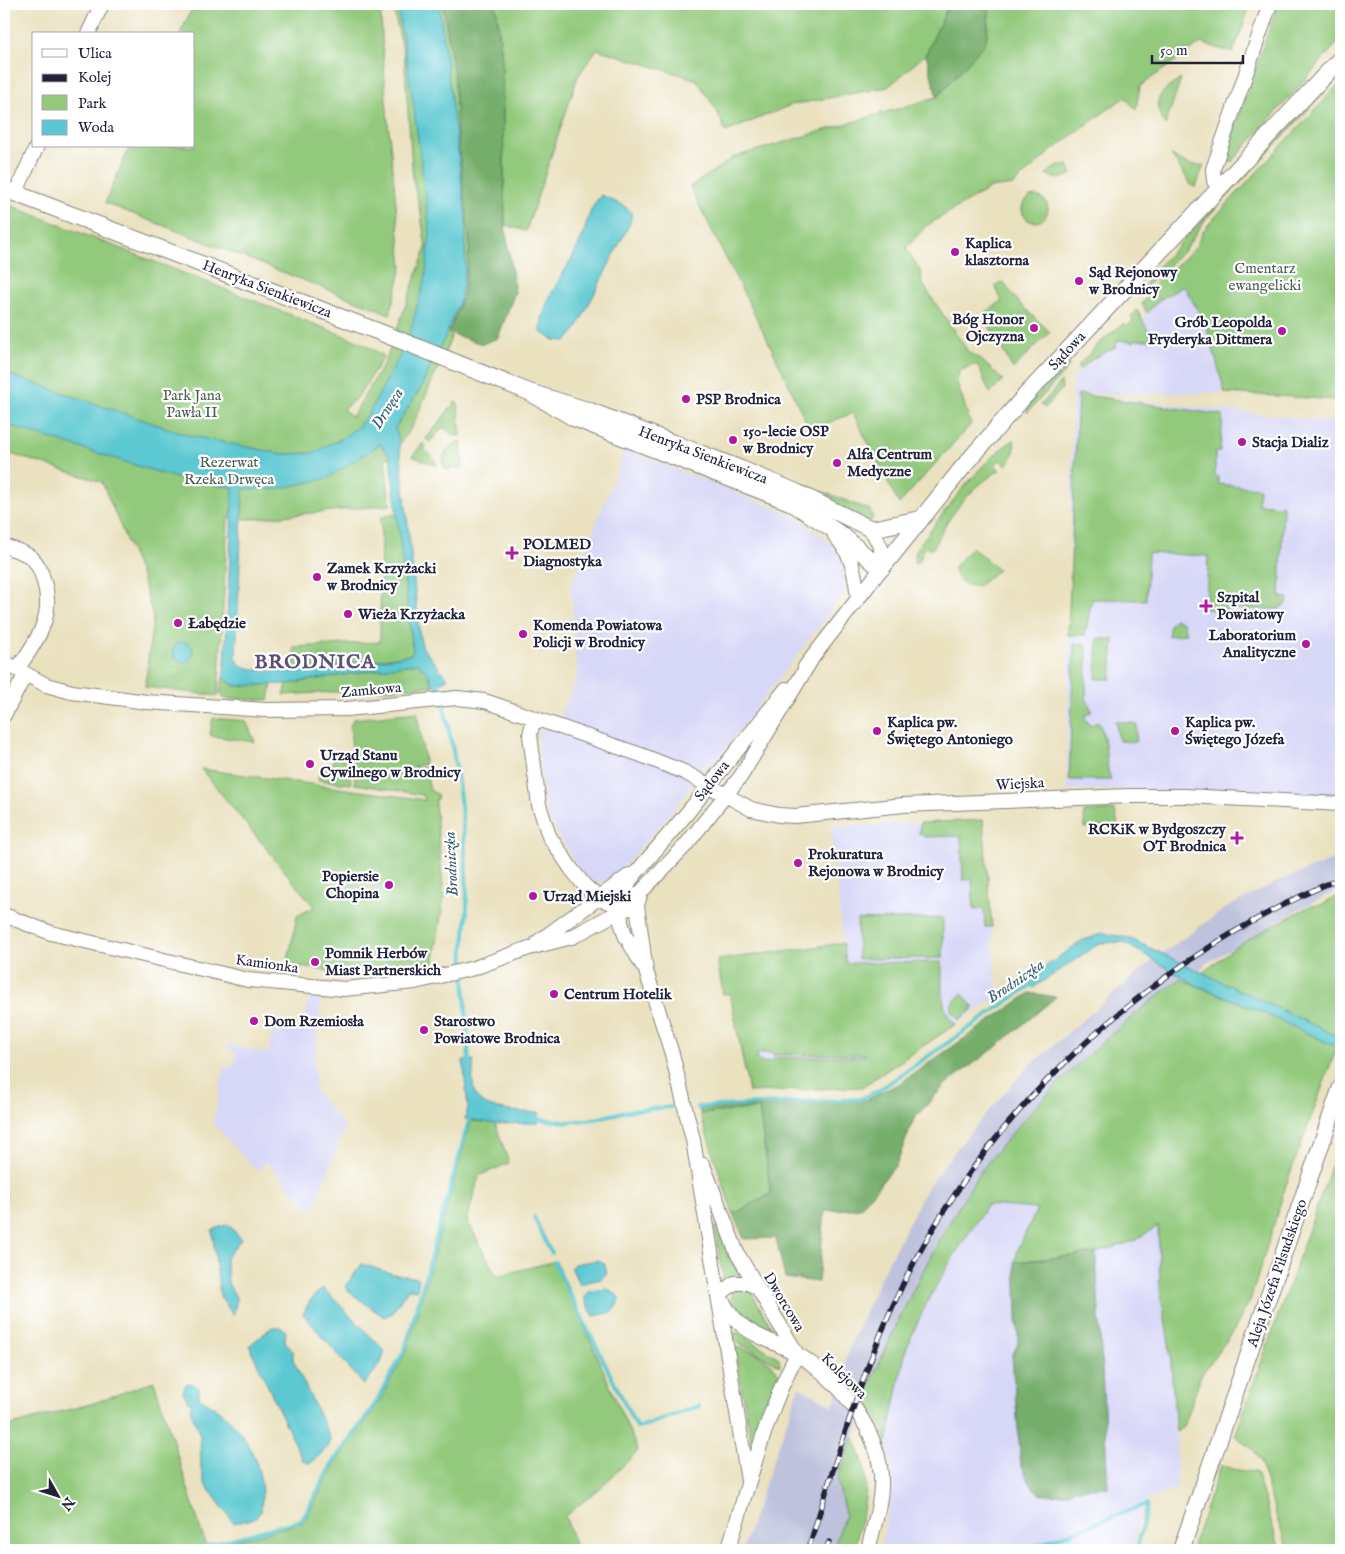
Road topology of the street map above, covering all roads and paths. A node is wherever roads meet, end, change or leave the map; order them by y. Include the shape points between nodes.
1 (102, 4) edge
2 (1270, 4) edge
3 (89, 32) edge
4 (1341, 58) edge
5 (36, 148) edge
6 (1219, 187) junction
7 (10, 192) edge
8 (759, 483) junction
9 (920, 519) junction
10 (821, 521) junction
11 (872, 529) junction
12 (4, 546) edge
13 (881, 569) junction
14 (858, 597) junction
15 (811, 660) junction
16 (4, 662) edge
17 (21, 672) junction
18 (4, 715) edge
19 (534, 718) junction
20 (708, 785) junction
21 (726, 797) junction
22 (1340, 803) edge
23 (636, 870) junction
24 (641, 892) joint
25 (600, 899) junction
26 (628, 913) junction
27 (5, 920) edge
28 (598, 924) junction
29 (582, 932) junction
30 (625, 935) junction
31 (529, 948) junction
32 (646, 971) junction
33 (1341, 1087) edge
34 (693, 1140) junction
35 (756, 1287) junction
36 (719, 1295) junction
37 (797, 1354) junction
38 (748, 1481) junction
39 (728, 1550) edge
40 (868, 1550) edge
41 (1181, 1550) edge

1 - 3 street
2 - 6 street via 1213,169 1214,181
4 - 6 main road, Sądowa
5 - 7 street
6 - 9 main road, Sądowa via 1023,398
7 - 8 main road, Henryka Sienkiewicza via 382,333 529,392 574,418
8 - 10 main road, Henryka Sienkiewicza
8 - 11 main road, Henryka Sienkiewicza via 794,491
9 - 11 main road
9 - 13 main road, Sądowa
10 - 13 main road, Henryka Sienkiewicza via 842,534
10 - 14 street, Henryka Sienkiewicza via 846,548 854,568
11 - 13 street via 881,548
12 - 17 street via 31,557 35,562 44,581 48,602 44,627
13 - 14 street, Sądowa
14 - 15 street, Sądowa
15 - 20 street, Sądowa
15 - 21 street, Sądowa
16 - 17 street, Zamkowa
17 - 18 street
17 - 19 street, Zamkowa via 46,685 72,692 242,710 348,709 457,698 485,701
19 - 20 street, Zamkowa via 641,755
19 - 25 street via 530,735 538,805 546,827 572,870
20 - 21 street, Wiejska
20 - 23 street, Sądowa via 667,838
21 - 22 street, Wiejska via 764,813 795,816 904,805 1129,796
21 - 24 street, Sądowa
23 - 25 street, Kamionka
23 - 26 street, Sądowa via 624,891
24 - 26 street, Kamionka
25 - 26 street
25 - 29 street, Kamionka via 595,916
25 - 31 street, Kamionka
26 - 28 street, Kamionka
26 - 30 street, Dworcowa
26 - 32 street, Dworcowa
27 - 31 street, Kamionka via 248,980 344,989 415,982 474,968
28 - 29 street, Kamionka
28 - 30 street
29 - 31 street, Kamionka
30 - 32 street, Dworcowa
32 - 34 street, Dworcowa via 672,1054
33 - 41 main road, Aleja Józefa Piłsudskiego
34 - 35 street, Dworcowa via 737,1252
34 - 36 street, Dworcowa
35 - 36 street via 748,1283 734,1283
35 - 37 street, Dworcowa
36 - 37 street, Kolejowa via 740,1325
36 - 38 street, Dworcowa
37 - 38 street, Dworcowa
37 - 40 street, Kolejowa via 847,1399 864,1424 879,1460 879,1506
38 - 39 street, Dworcowa

